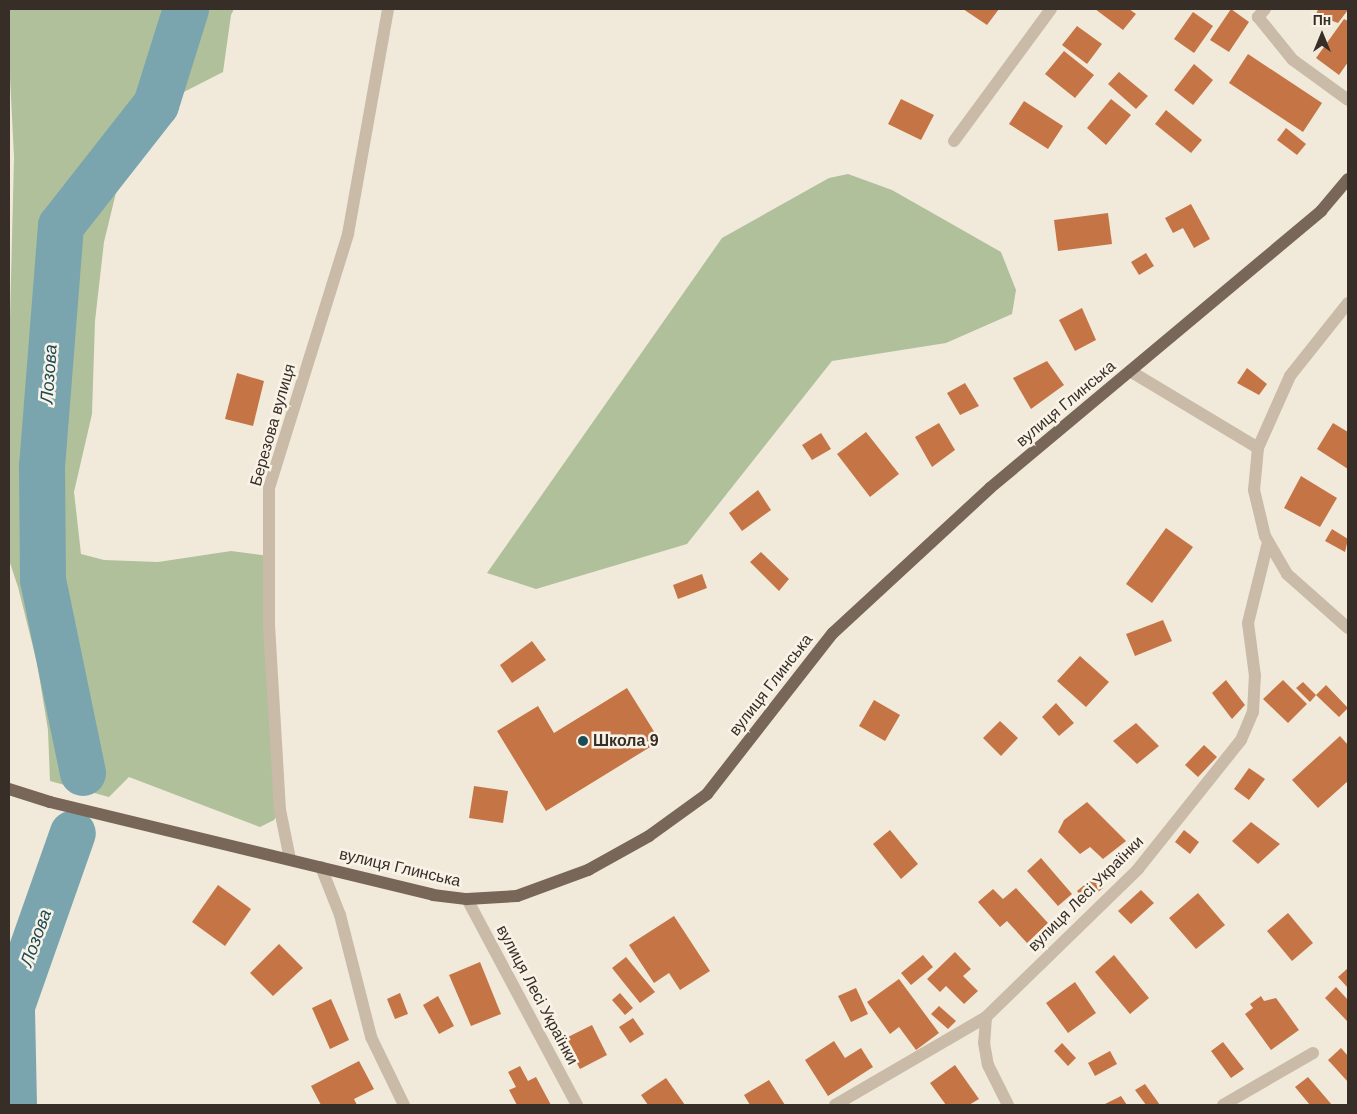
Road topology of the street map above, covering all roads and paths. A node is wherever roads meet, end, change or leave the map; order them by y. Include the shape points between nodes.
1 (388, 9) edge
2 (1051, 9) edge
3 (1262, 13) edge
4 (1348, 100) edge
5 (954, 141) dead end
6 (1348, 178) edge
7 (1348, 302) edge
8 (1130, 371) junction
9 (1258, 448) junction
10 (1268, 542) junction
11 (1348, 628) edge
12 (9, 790) edge
13 (290, 859) junction
14 (322, 867) junction
15 (467, 900) junction
16 (986, 1016) junction
17 (1313, 1053) dead end
18 (404, 1105) edge
19 (577, 1105) edge
20 (835, 1105) edge
21 (1008, 1105) edge
22 (1223, 1105) edge

1 - 13 street, Березова вулиця via 348,234 269,488 269,625 280,810
2 - 5 street
3 - 4 street via 1293,60
6 - 8 main road, вулиця Глинська via 1321,211
7 - 9 street via 1290,376
8 - 9 street
8 - 15 main road, вулиця Глинська via 990,488 833,633 707,794 649,836 588,870 518,896
9 - 10 street via 1254,490
10 - 11 street via 1288,574
10 - 16 street, вулиця Лесі Українки via 1248,623 1255,676 1253,712 1240,740 1138,869
12 - 13 main road, вулиця Глинська
13 - 14 main road, вулиця Глинська
14 - 15 main road, вулиця Глинська
14 - 18 street via 340,915 371,1037
15 - 19 street, вулиця Лесі Українки
16 - 20 street, вулиця Лесі Українки
16 - 21 street via 984,1043 988,1065
17 - 22 street

